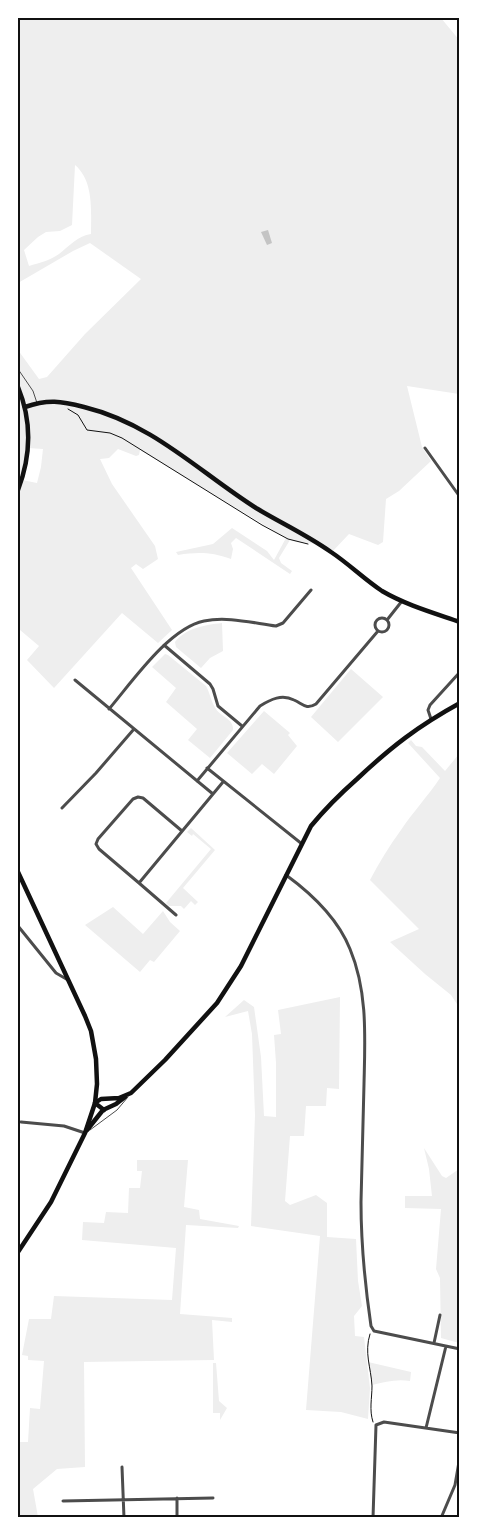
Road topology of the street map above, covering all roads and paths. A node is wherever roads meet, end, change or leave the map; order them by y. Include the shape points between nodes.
1 (18, 369) edge
2 (18, 387) edge
3 (37, 403) junction
4 (25, 406) junction
5 (73, 411) dead end
6 (424, 448) dead end
7 (18, 490) edge
8 (460, 497) edge
9 (312, 546) dead end
10 (311, 590) dead end
11 (402, 601) junction
12 (387, 620) junction
13 (460, 622) edge
14 (378, 631) junction
15 (164, 645) junction
16 (460, 672) edge
17 (76, 680) dead end
18 (460, 703) edge
19 (109, 709) junction
20 (431, 719) junction
21 (242, 726) junction
22 (134, 729) junction
23 (207, 768) junction
24 (197, 781) junction
25 (223, 782) junction
26 (213, 794) junction
27 (62, 808) dead end
28 (182, 831) junction
29 (302, 844) junction
30 (18, 872) edge
31 (286, 875) junction
32 (139, 883) junction
33 (176, 915) dead end
34 (18, 926) edge
35 (69, 981) junction
36 (131, 1094) junction
37 (95, 1103) junction
38 (104, 1110) junction
39 (21, 1122) dead end
40 (85, 1133) junction
41 (18, 1252) edge
42 (440, 1315) dead end
43 (374, 1331) junction
44 (434, 1343) junction
45 (446, 1346) junction
46 (460, 1349) edge
47 (426, 1428) junction
48 (376, 1429) junction
49 (460, 1433) edge
50 (460, 1456) edge
51 (122, 1468) dead end
52 (123, 1498) junction
53 (177, 1498) junction
54 (213, 1498) dead end
55 (62, 1501) dead end
56 (124, 1518) edge
57 (177, 1518) edge
58 (373, 1518) edge
59 (441, 1518) edge

1 - 3 lane
2 - 4 main road
3 - 4 main road
3 - 11 main road via 74,404 135,425 256,508 320,544 382,591
4 - 7 main road via 28,448
5 - 9 path via 87,430 122,438 262,525 288,539
6 - 8 street
10 - 15 street via 283,623 276,626 222,619 204,621 186,628
11 - 12 street
11 - 13 main road
12 - 14 street via 388,629
12 - 14 street via 381,618 376,622
14 - 21 street via 316,704 310,708 294,699 271,699
15 - 19 street
15 - 21 street via 210,684 218,706
16 - 20 street via 430,705
17 - 19 street
18 - 20 main road
19 - 22 street
20 - 29 main road via 391,747 324,809
21 - 23 street
22 - 24 street
22 - 27 street
23 - 24 street
23 - 25 street
24 - 26 street
25 - 26 street
25 - 29 street
26 - 28 street
28 - 32 street
28 - 32 street via 138,797 98,839 99,849
29 - 31 main road
30 - 35 main road
31 - 36 main road via 241,966 217,1003
31 - 43 street via 303,887 336,924 350,948 359,977 365,1020 361,1233
32 - 33 street
34 - 35 street via 56,973
35 - 37 main road via 93,1041
36 - 37 main road
36 - 38 main road
36 - 40 lane via 117,1110
37 - 38 main road
37 - 40 main road
38 - 40 main road
39 - 40 street via 64,1126
40 - 41 main road via 51,1202
42 - 44 street
43 - 44 street
43 - 48 path via 366,1350 372,1385 370,1414
44 - 45 street
45 - 46 street
45 - 47 street
47 - 48 street via 384,1422
47 - 49 street
48 - 58 street
50 - 59 street via 455,1486
51 - 52 street
52 - 53 street
52 - 55 street
52 - 56 street
53 - 54 street
53 - 57 street

